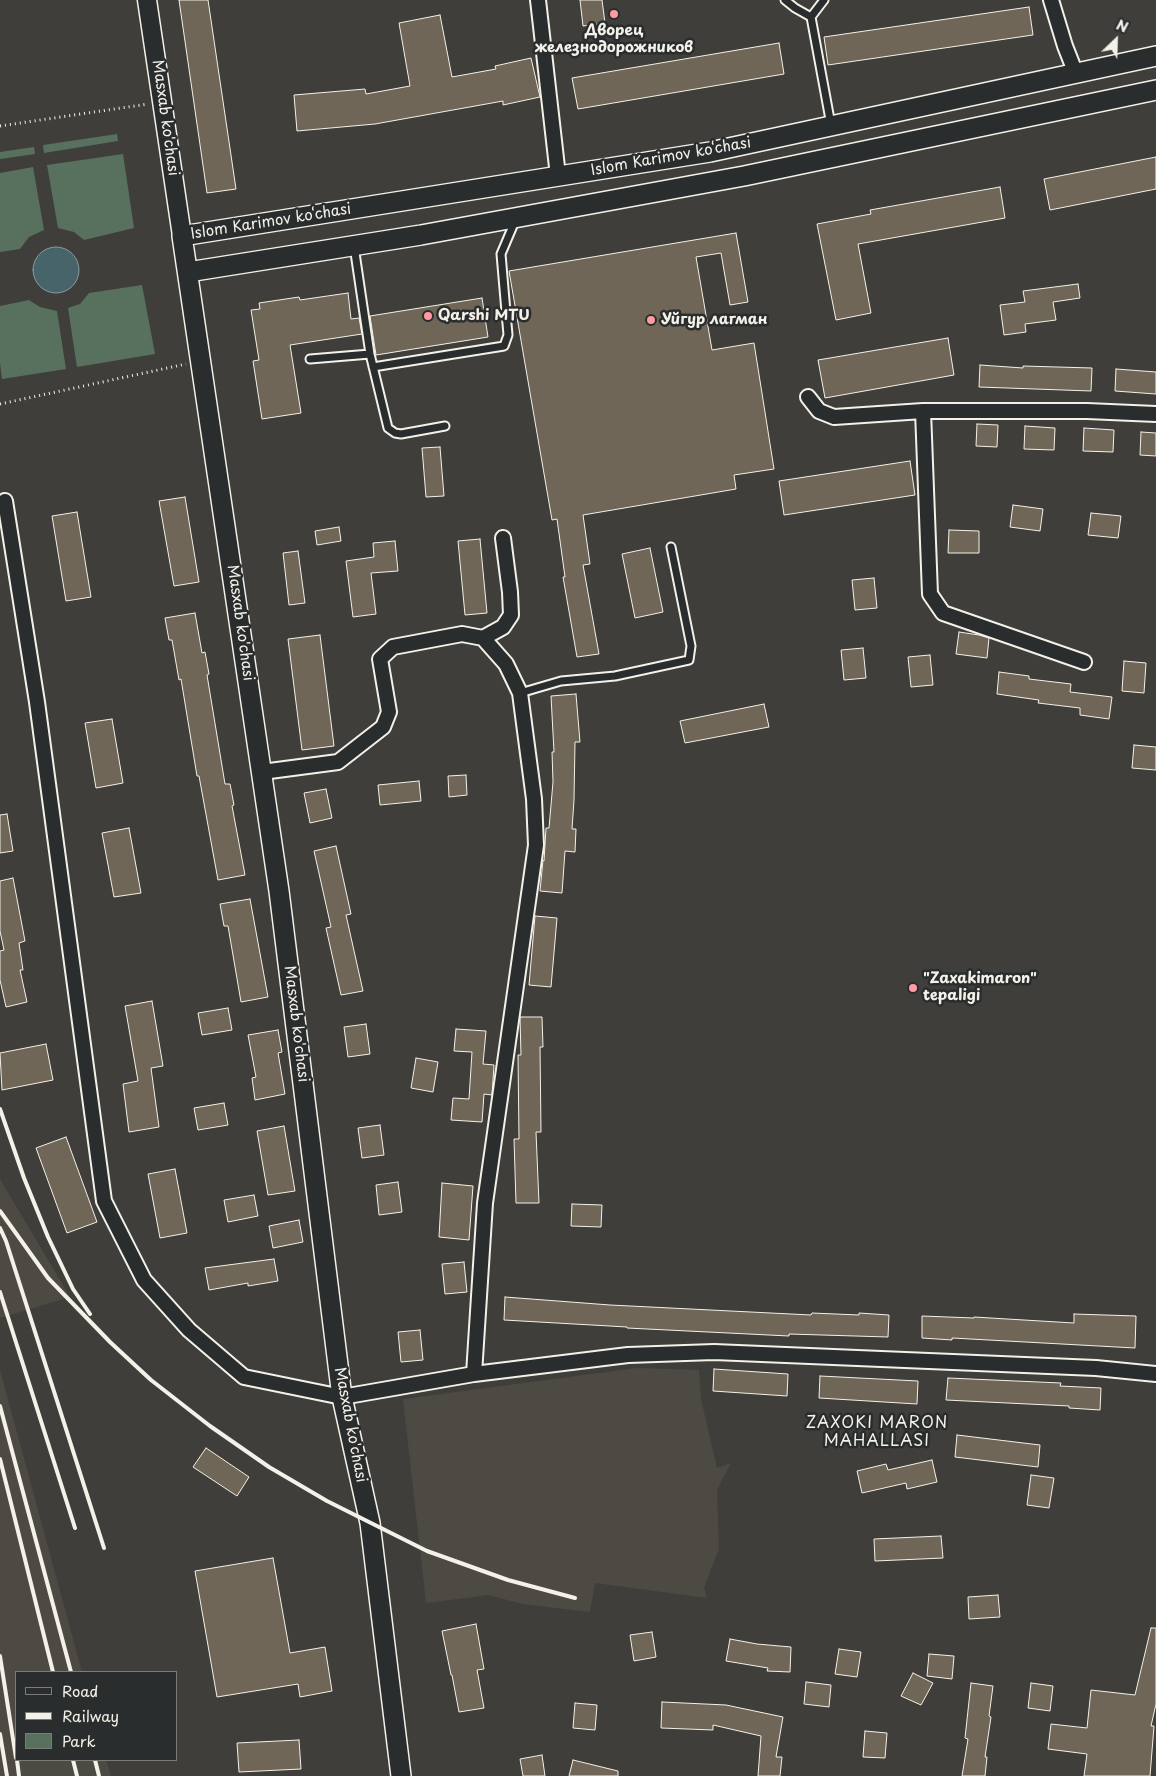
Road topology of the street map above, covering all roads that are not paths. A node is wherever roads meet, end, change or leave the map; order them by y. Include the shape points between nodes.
1 (147, 0) edge
2 (538, 0) edge
3 (785, 0) edge
4 (824, 0) edge
5 (1051, 0) edge
6 (811, 16) junction
7 (1156, 56) edge
8 (1076, 74) junction
9 (1156, 90) edge
10 (832, 126) junction
11 (558, 176) junction
12 (517, 217) junction
13 (182, 236) junction
14 (354, 246) junction
15 (188, 272) junction
16 (370, 354) junction
17 (310, 358) dead end
18 (373, 367) junction
19 (808, 397) dead end
20 (923, 412) junction
21 (1156, 414) edge
22 (445, 426) dead end
23 (5, 502) dead end
24 (503, 538) dead end
25 (671, 547) dead end
26 (483, 638) junction
27 (1084, 662) dead end
28 (520, 692) junction
29 (262, 772) junction
30 (474, 1374) junction
31 (1156, 1374) edge
32 (342, 1397) junction
33 (402, 1776) edge

1 - 13 street, Masxab ko'chasi
2 - 11 street
3 - 6 lane
4 - 6 lane
5 - 8 street
6 - 10 lane
7 - 8 main road, Islom Karimov ko‘chasi
8 - 10 main road, Islom Karimov ko‘chasi
9 - 12 main road, Islom Karimov ko‘chasi via 808,163
10 - 11 main road, Islom Karimov ko‘chasi via 710,152
11 - 13 main road, Islom Karimov ko‘chasi
12 - 14 main road, Islom Karimov ko‘chasi
12 - 18 lane via 502,254 508,335 504,346
13 - 15 main road, Masxab ko'chasi
14 - 15 main road, Islom Karimov ko‘chasi
14 - 16 lane
15 - 29 main road, Masxab ko'chasi
16 - 17 lane
16 - 18 lane
18 - 22 lane via 388,428 395,434
19 - 20 street via 818,411 834,417
20 - 21 street
20 - 27 street via 930,594 943,613
23 - 32 street via 37,702 104,1201 144,1280 189,1330 244,1377
24 - 26 street via 511,615 503,627
25 - 28 lane via 691,646 689,660 615,676 561,681
26 - 28 street via 506,664
26 - 29 street via 462,634 393,646 380,659 389,712 383,727 338,762
28 - 30 street via 534,799 536,845 485,1203
29 - 32 main road, Masxab ko'chasi
30 - 31 street via 628,1355 714,1352 1096,1368
30 - 32 street
32 - 33 main road, Masxab ko'chasi via 370,1523

